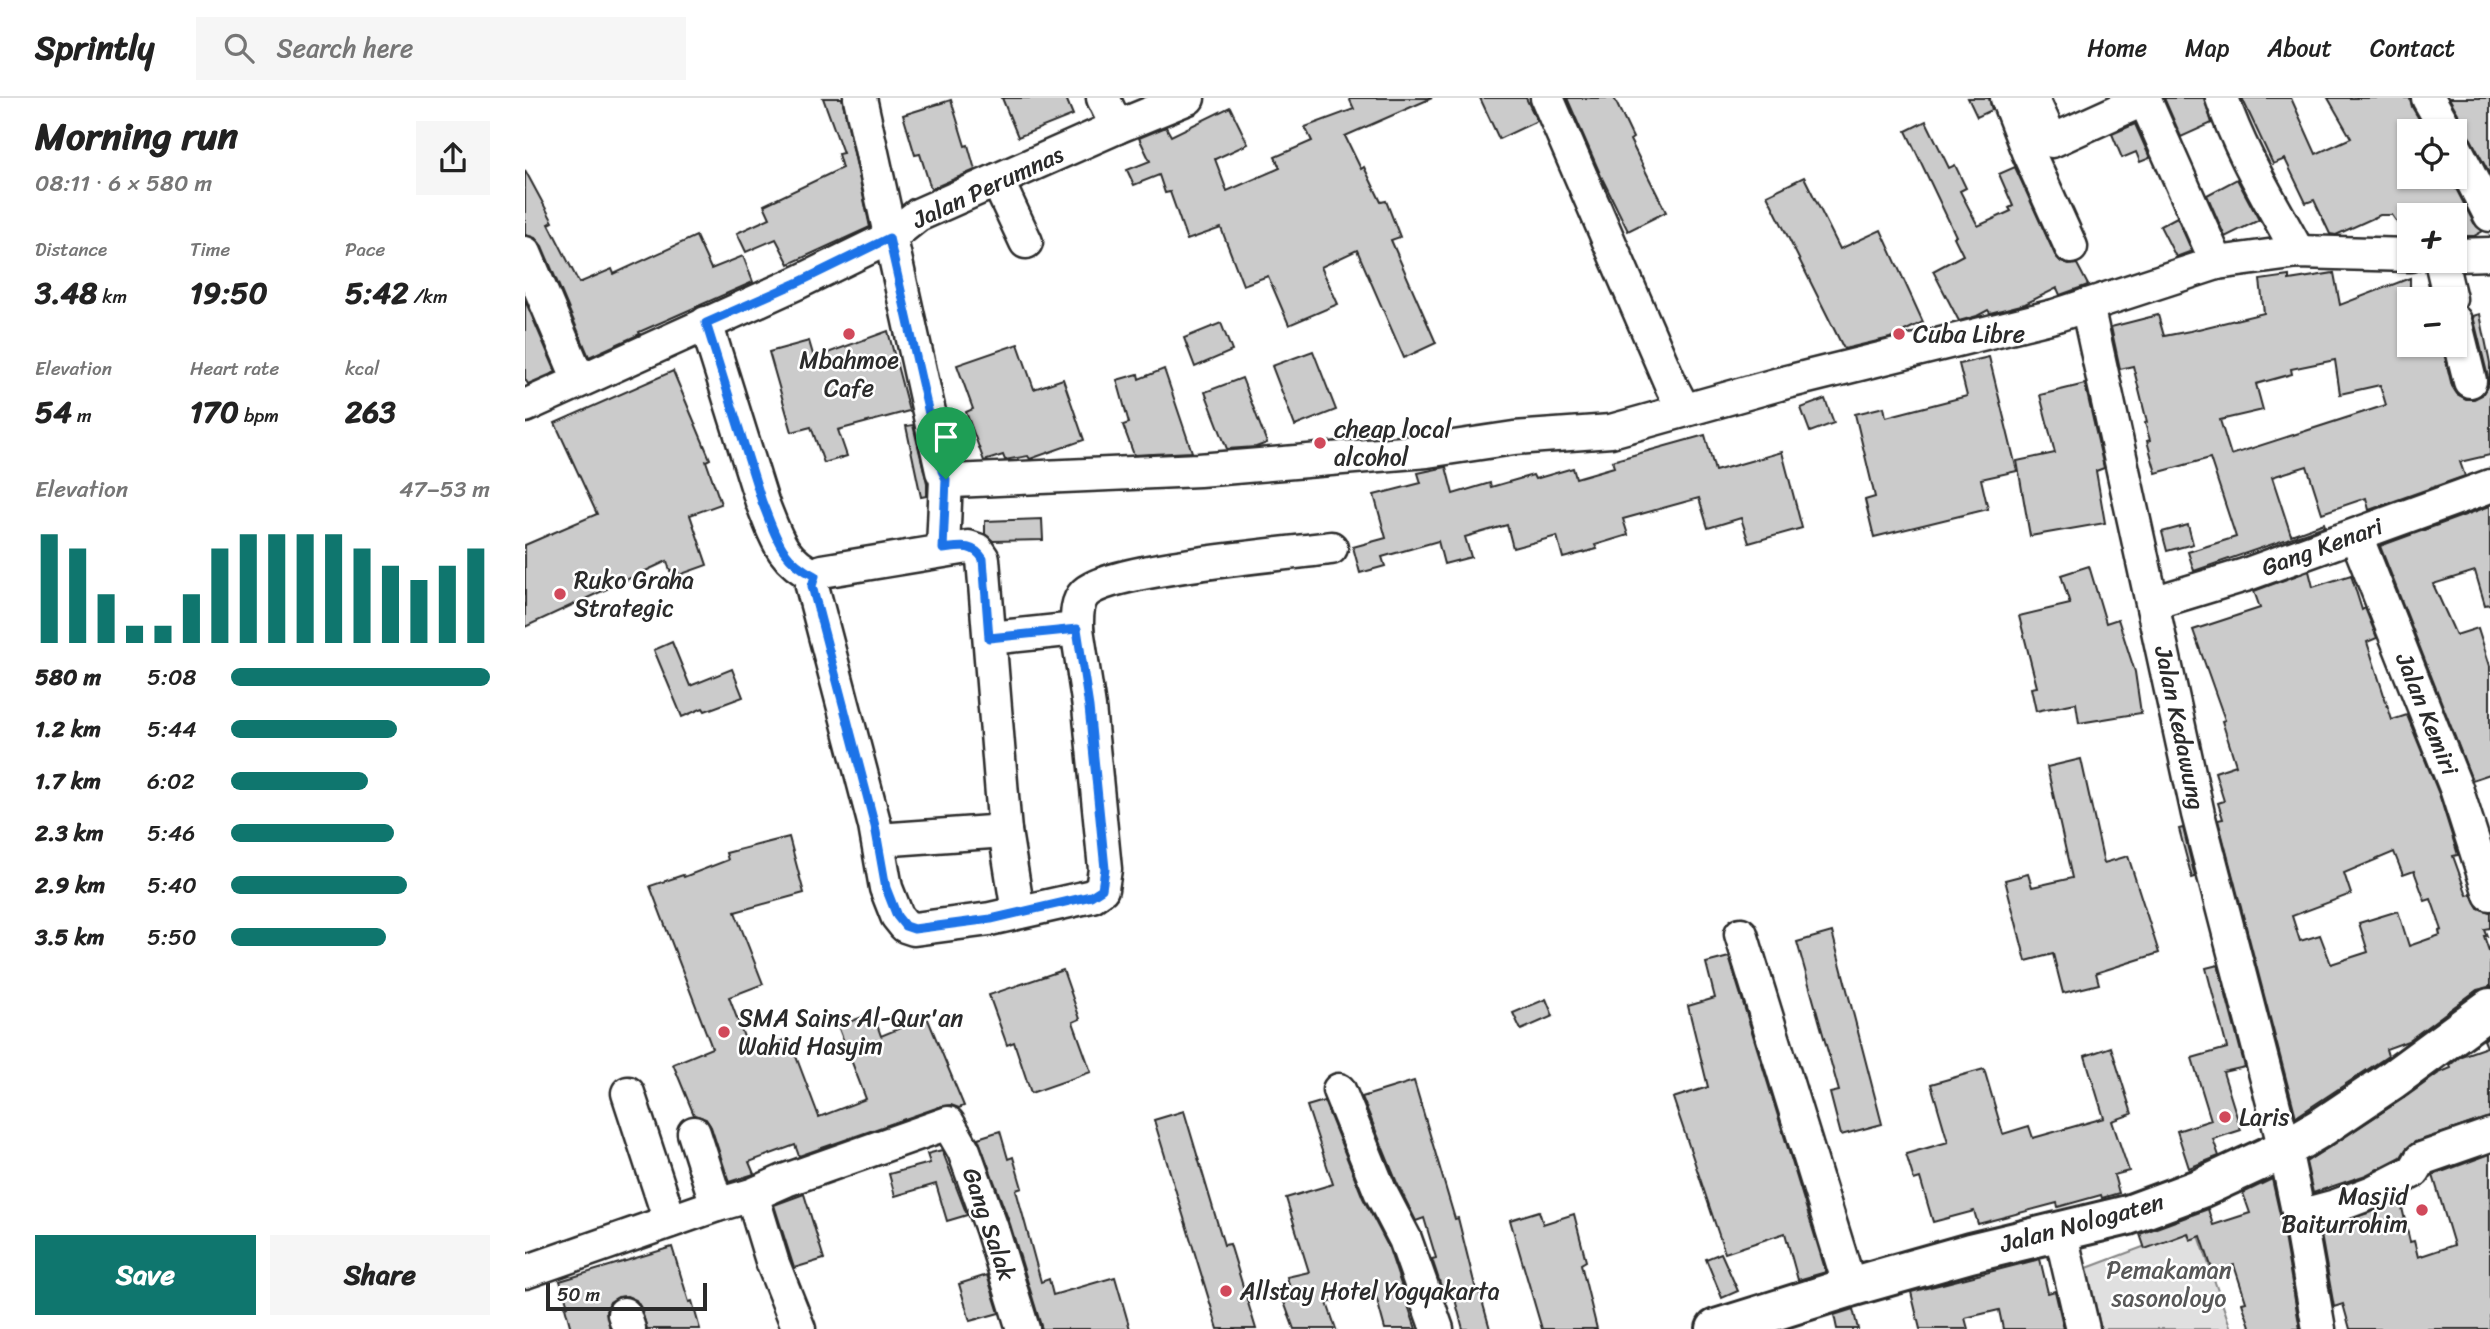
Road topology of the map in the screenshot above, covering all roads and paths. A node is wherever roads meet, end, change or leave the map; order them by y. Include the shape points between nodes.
1 (860, 98) edge
2 (1103, 98) edge
3 (1188, 98) edge
4 (1546, 98) edge
5 (2007, 98) edge
6 (2032, 98) edge
7 (2145, 98) edge
8 (2222, 98) edge
9 (2428, 98) edge
10 (2440, 119) edge
11 (1117, 127) junction
12 (2467, 170) edge
13 (997, 180) junction
14 (2490, 215) edge
15 (889, 238) junction
16 (1026, 242) dead end
17 (2071, 247) dead end
18 (2298, 251) junction
19 (525, 253) edge
20 (2490, 254) edge
21 (2397, 255) edge
22 (2467, 255) edge
23 (2217, 263) junction
24 (2087, 305) junction
25 (706, 323) junction
26 (2464, 357) edge
27 (579, 380) junction
28 (2470, 382) dead end
29 (525, 406) edge
30 (1684, 410) junction
31 (946, 479) junction
32 (2490, 486) edge
33 (2357, 536) junction
34 (1331, 548) dead end
35 (943, 549) junction
36 (815, 576) junction
37 (2153, 603) junction
38 (1077, 629) junction
39 (989, 638) junction
40 (1005, 831) junction
41 (878, 840) junction
42 (2490, 894) edge
43 (1018, 912) junction
44 (1741, 934) dead end
45 (2490, 1008) edge
46 (1339, 1090) dead end
47 (628, 1093) dead end
48 (694, 1133) dead end
49 (2490, 1135) edge
50 (2285, 1149) junction
51 (752, 1195) junction
52 (717, 1205) junction
53 (2299, 1216) junction
54 (670, 1221) junction
55 (2060, 1230) junction
56 (525, 1272) edge
57 (1850, 1287) junction
58 (799, 1329) edge
59 (1023, 1329) edge
60 (1437, 1329) edge
61 (1716, 1329) edge
62 (2084, 1329) edge
63 (2319, 1329) edge

1 - 15 street
2 - 11 street
3 - 11 street, Jalan Perumnas
4 - 30 street
5 - 17 street
6 - 7 street via 2052,141
7 - 23 street
8 - 18 street via 2229,120
9 - 10 street
11 - 13 street, Jalan Perumnas
12 - 14 street
13 - 15 street, Jalan Perumnas via 918,215
13 - 16 street
15 - 25 street, Jalan Perumnas
15 - 31 street
18 - 21 street
18 - 23 street
19 - 27 street
20 - 22 street
23 - 24 street
24 - 30 street
24 - 37 street, Jalan Kedawung
25 - 27 street, Jalan Perumnas
25 - 36 street via 772,526 796,566
26 - 28 street
27 - 29 street, Jalan Perumnas
30 - 31 street via 1611,431 1514,438 1427,451 1199,470
31 - 35 street
32 - 33 street, Gang Kenari
33 - 37 street, Gang Kenari
33 - 42 street, Jalan Kemiri via 2456,788
34 - 38 street via 1111,579 1082,596
35 - 36 street
35 - 39 street via 968,547 983,559
36 - 41 street via 812,586
37 - 50 street, Jalan Kedawung via 2198,814
38 - 39 street
38 - 43 street via 1089,707 1104,885 1091,896
39 - 40 street
40 - 41 street
40 - 43 street
41 - 43 street via 886,888 897,916 908,928
44 - 57 street
45 - 50 main road, Jalan Nologaten via 2392,1080
46 - 60 street via 1405,1239
47 - 54 street
48 - 52 street
49 - 53 street via 2421,1159 2414,1171 2373,1192
50 - 53 street, Jalan Kedawung
50 - 55 main road, Jalan Nologaten via 2201,1188 2127,1215
51 - 52 street
51 - 58 street
51 - 59 street, Gang Salak via 948,1123 964,1152
52 - 54 street
53 - 63 street, Jalan Kedawung
54 - 56 street
55 - 57 main road, Jalan Nologaten
55 - 62 street
57 - 61 main road, Jalan Nologaten

